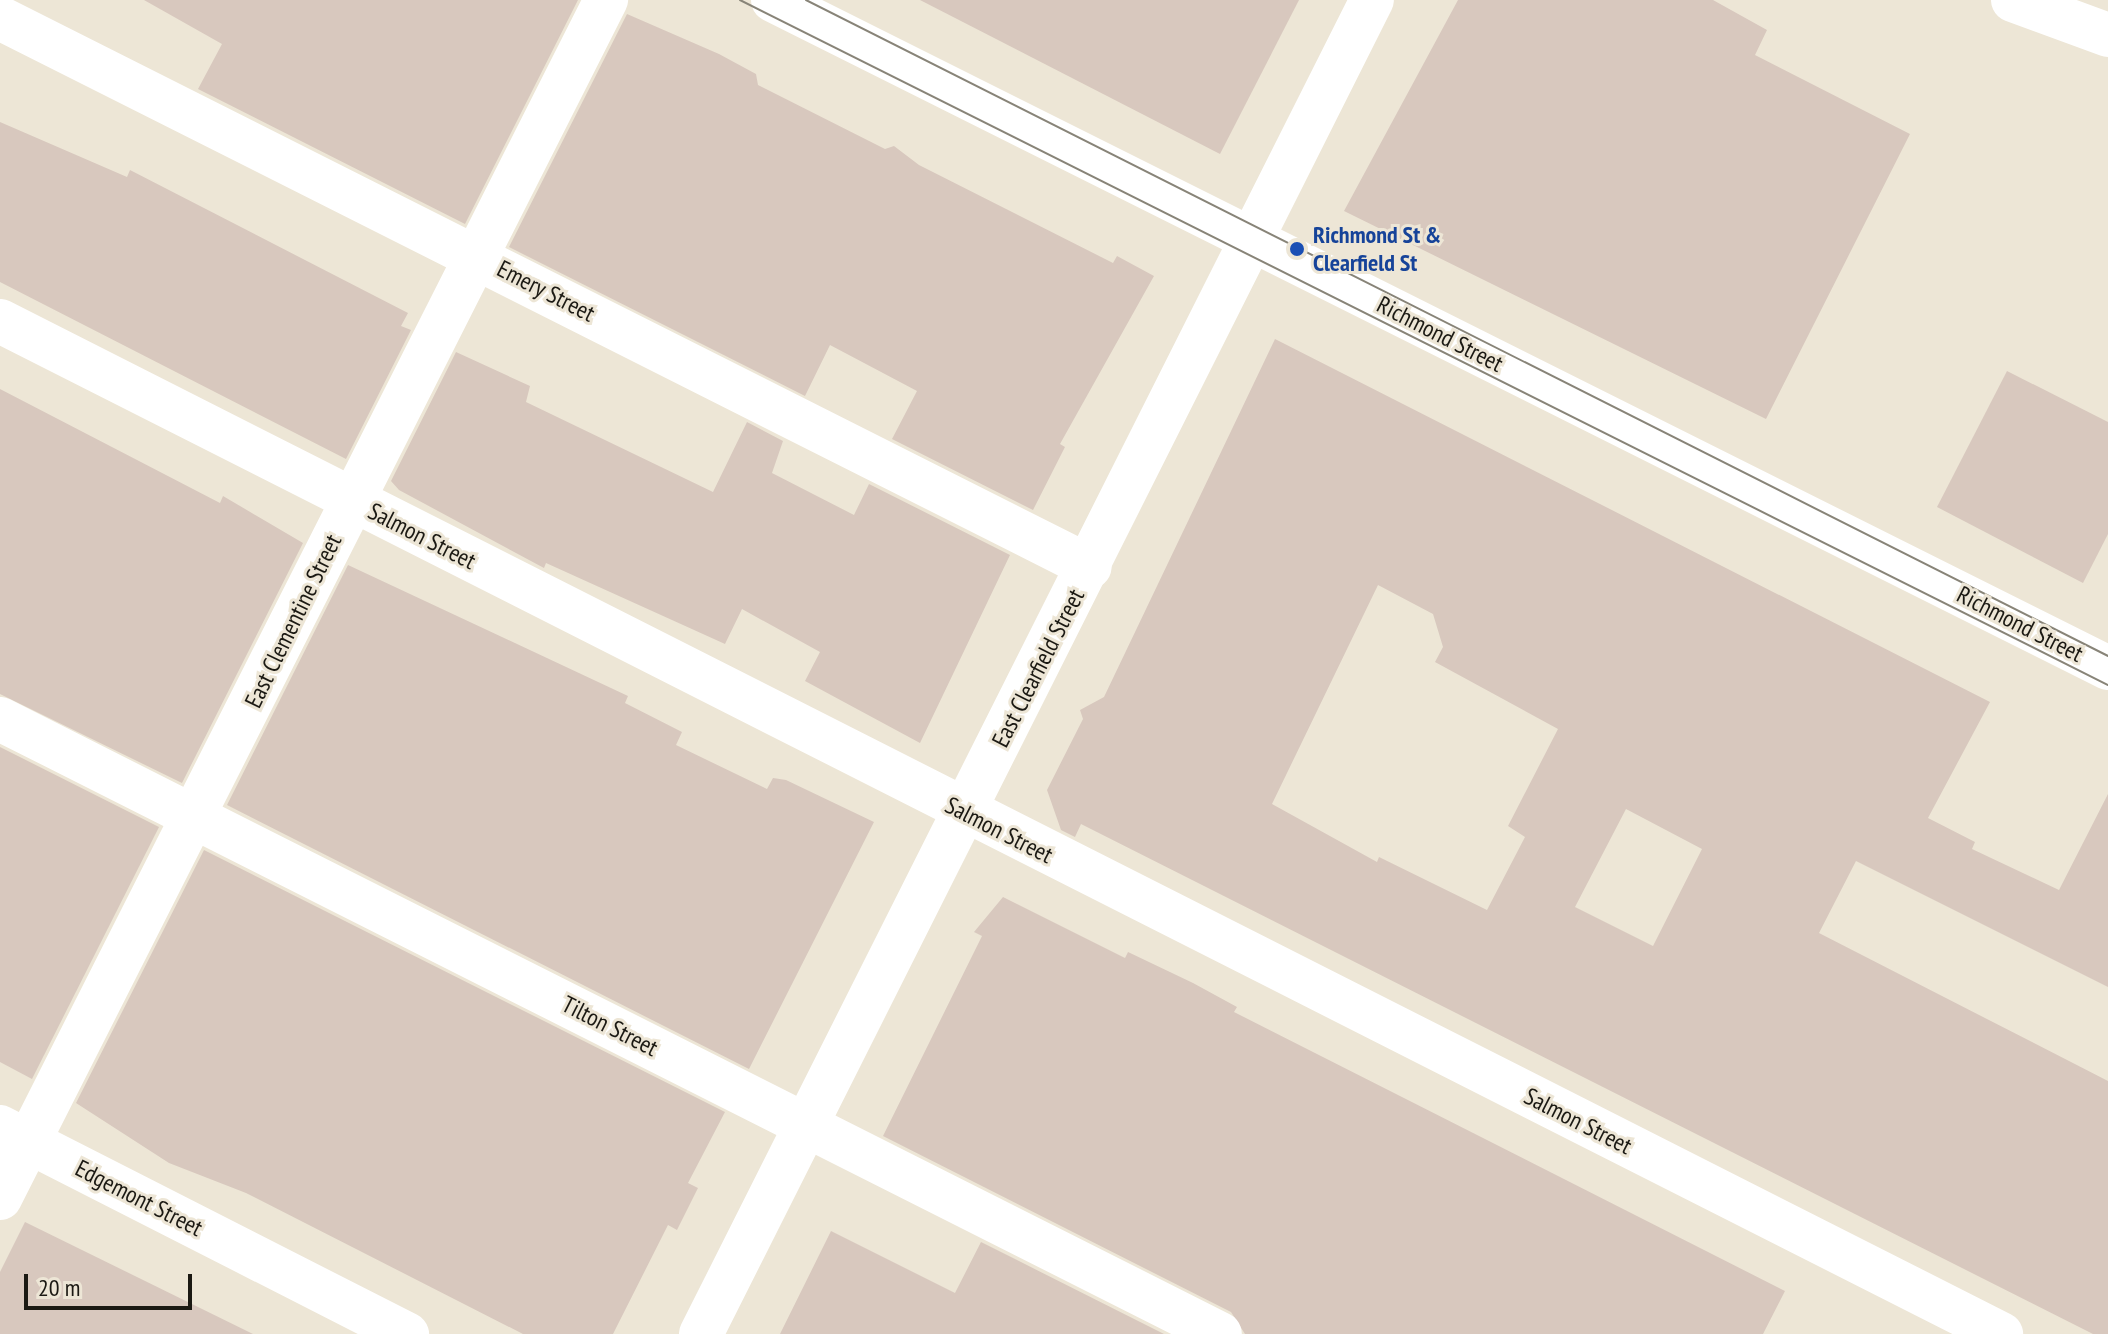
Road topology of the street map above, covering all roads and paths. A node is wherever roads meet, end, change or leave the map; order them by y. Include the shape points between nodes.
1 (606, 0) edge
2 (773, 0) edge
3 (1372, 0) edge
4 (2013, 0) edge
5 (0, 18) edge
6 (2108, 35) edge
7 (1251, 240) junction
8 (477, 256) junction
9 (0, 321) edge
10 (352, 500) junction
11 (1090, 567) junction
12 (2108, 668) edge
13 (0, 719) edge
14 (964, 813) junction
15 (196, 818) junction
16 (807, 1126) junction
17 (14, 1134) edge
18 (0, 1198) edge
19 (407, 1334) edge
20 (701, 1334) edge
21 (1220, 1334) edge
22 (2001, 1334) edge

1 - 8 main road, East Clementine Street
2 - 7 main road, Richmond Street
3 - 7 main road, East Clearfield Street
4 - 6 main road
5 - 8 main road, Emery Street
7 - 11 main road, East Clearfield Street
7 - 12 main road, Richmond Street
8 - 10 main road, East Clementine Street
8 - 11 main road, Emery Street
9 - 10 main road, Salmon Street
10 - 14 main road, Salmon Street
10 - 15 main road, East Clementine Street
11 - 14 main road, East Clearfield Street
13 - 15 main road, Tilton Street
14 - 16 main road, East Clearfield Street
14 - 22 main road, Salmon Street
15 - 16 main road, Tilton Street
15 - 17 main road, East Clementine Street
16 - 20 main road, East Clearfield Street
16 - 21 main road, Tilton Street
17 - 18 main road, East Clementine Street
17 - 19 main road, Edgemont Street

